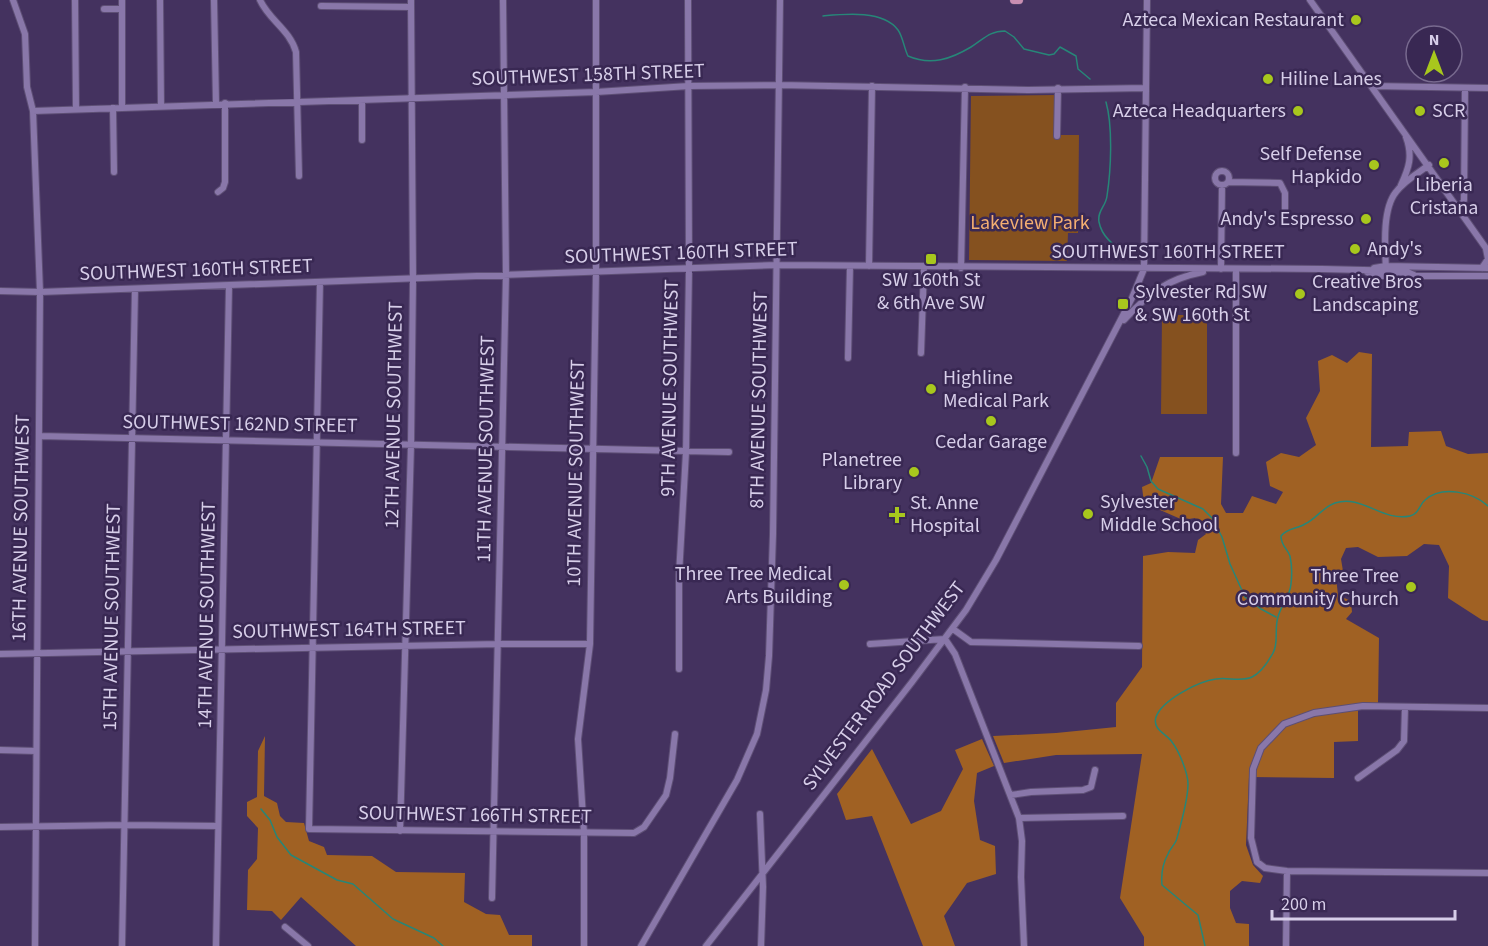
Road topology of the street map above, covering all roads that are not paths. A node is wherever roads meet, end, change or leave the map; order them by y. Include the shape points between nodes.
1 (13, 0) edge
2 (75, 0) edge
3 (122, 0) edge
4 (160, 0) edge
5 (214, 0) edge
6 (260, 0) edge
7 (503, 0) edge
8 (596, 0) edge
9 (688, 0) edge
10 (780, 0) edge
11 (1014, 0) edge
12 (1019, 0) edge
13 (1146, 0) edge
14 (1310, 0) edge
15 (411, 3) edge
16 (321, 6) dead end
17 (104, 9) dead end
18 (122, 9) junction
19 (779, 85) junction
20 (688, 86) junction
21 (872, 86) junction
22 (1372, 86) junction
23 (965, 87) junction
24 (1058, 88) junction
25 (1146, 88) junction
26 (1465, 88) junction
27 (1488, 88) edge
28 (596, 92) junction
29 (504, 95) junction
30 (411, 99) junction
31 (362, 100) junction
32 (298, 102) junction
33 (225, 103) junction
34 (216, 104) junction
35 (161, 106) junction
36 (113, 108) junction
37 (122, 108) junction
38 (76, 109) junction
39 (33, 111) junction
40 (1404, 131) junction
41 (1057, 136) dead end
42 (362, 140) dead end
43 (1429, 165) junction
44 (114, 172) dead end
45 (299, 176) dead end
46 (1400, 187) junction
47 (218, 192) dead end
48 (1459, 210) junction
49 (1285, 216) dead end
50 (1487, 249) edge
51 (777, 265) junction
52 (850, 266) junction
53 (869, 266) junction
54 (924, 267) junction
55 (961, 268) junction
56 (1144, 268) junction
57 (1485, 268) edge
58 (689, 269) junction
59 (1219, 269) junction
60 (1236, 269) junction
61 (1386, 269) junction
62 (1364, 270) junction
63 (596, 272) junction
64 (1414, 274) junction
65 (506, 275) junction
66 (1488, 276) edge
67 (413, 279) junction
68 (320, 282) junction
69 (229, 286) junction
70 (135, 289) junction
71 (0, 291) edge
72 (40, 292) junction
73 (1118, 327) junction
74 (921, 353) dead end
75 (848, 358) dead end
76 (39, 436) junction
77 (132, 439) junction
78 (226, 441) junction
79 (316, 442) junction
80 (411, 444) junction
81 (503, 447) junction
82 (594, 450) junction
83 (686, 452) junction
84 (729, 452) dead end
85 (1236, 453) dead end
86 (953, 628) junction
87 (945, 639) junction
88 (499, 644) junction
89 (590, 644) junction
90 (870, 644) dead end
91 (405, 646) junction
92 (1139, 646) dead end
93 (313, 648) junction
94 (223, 650) junction
95 (128, 652) junction
96 (0, 654) edge
97 (36, 654) junction
98 (679, 669) dead end
99 (1406, 707) junction
100 (1488, 708) edge
101 (675, 734) dead end
102 (0, 750) edge
103 (36, 751) junction
104 (1095, 770) dead end
105 (1358, 778) dead end
106 (1011, 795) junction
107 (760, 814) dead end
108 (1123, 816) dead end
109 (1020, 818) junction
110 (125, 825) junction
111 (35, 826) junction
112 (218, 826) junction
113 (0, 827) edge
114 (400, 831) junction
115 (493, 833) junction
116 (584, 833) junction
117 (1287, 871) junction
118 (1488, 873) edge
119 (762, 875) junction
120 (492, 898) dead end
121 (285, 927) dead end
122 (300, 939) junction
123 (35, 946) edge
124 (122, 946) edge
125 (216, 946) edge
126 (296, 946) edge
127 (308, 946) edge
128 (584, 946) edge
129 (641, 946) edge
130 (706, 946) edge
131 (761, 946) edge
132 (1024, 946) edge
133 (1286, 946) edge

1 - 39 street, 16TH AVENUE SOUTHWEST via 25,34 27,87
2 - 38 street
3 - 18 street
4 - 35 street
5 - 34 street
6 - 32 street via 295,46
7 - 29 street, 11TH AVENUE SOUTHWEST
8 - 28 street, 10TH AVENUE SOUTHWEST
9 - 20 street, 9TH AVENUE SOUTHWEST
10 - 19 street, 8TH AVENUE SOUTHWEST
11 - 12 main road
13 - 25 street
14 - 22 street
15 - 16 street
15 - 30 street, 12TH AVENUE SOUTHWEST
17 - 18 street
18 - 37 street
19 - 20 street, SOUTHWEST 158TH STREET
19 - 21 street, SOUTHWEST 158TH STREET
19 - 51 street, 8TH AVENUE SOUTHWEST
20 - 28 street, SOUTHWEST 158TH STREET
20 - 58 street, 9TH AVENUE SOUTHWEST
21 - 23 street, SOUTHWEST 158TH STREET
21 - 53 street
22 - 26 street
22 - 40 street
23 - 24 street, SOUTHWEST 158TH STREET
23 - 55 street
24 - 25 street, SOUTHWEST 158TH STREET
24 - 41 street
25 - 56 street
26 - 27 street
26 - 48 street via 1464,200
28 - 29 street, SOUTHWEST 158TH STREET
28 - 63 street, 10TH AVENUE SOUTHWEST
29 - 30 street, SOUTHWEST 158TH STREET
29 - 65 street, 11TH AVENUE SOUTHWEST
30 - 31 street, SOUTHWEST 158TH STREET
30 - 67 street, 12TH AVENUE SOUTHWEST
31 - 32 street, SOUTHWEST 158TH STREET
31 - 42 street
32 - 33 street, SOUTHWEST 158TH STREET
32 - 45 street
33 - 34 street, SOUTHWEST 158TH STREET
33 - 47 street via 225,182
34 - 35 street, SOUTHWEST 158TH STREET
35 - 37 street, SOUTHWEST 158TH STREET
36 - 37 street, SOUTHWEST 158TH STREET
36 - 38 street, SOUTHWEST 158TH STREET
36 - 44 street
38 - 39 street, SOUTHWEST 158TH STREET
39 - 72 street, 16TH AVENUE SOUTHWEST
40 - 43 street
40 - 46 street via 1410,158
43 - 46 street
43 - 48 street
46 - 61 street via 1388,211
48 - 50 street
49 - 59 street via 1285,193 1280,183 1225,183
50 - 57 street
51 - 52 street, SOUTHWEST 160TH STREET
51 - 58 street, SOUTHWEST 160TH STREET
51 - 129 street, 8TH AVENUE SOUTHWEST via 769,656 762,716 752,748 716,819
52 - 53 street, SOUTHWEST 160TH STREET
52 - 75 street
53 - 54 street, SOUTHWEST 160TH STREET
54 - 55 street, SOUTHWEST 160TH STREET
54 - 74 street
55 - 56 street, SOUTHWEST 160TH STREET
56 - 59 street, SOUTHWEST 160TH STREET
56 - 73 street, SYLVESTER ROAD SOUTHWEST
57 - 61 street, SOUTHWEST 160TH STREET
58 - 63 street, SOUTHWEST 160TH STREET
58 - 83 street, 9TH AVENUE SOUTHWEST
59 - 60 street, SOUTHWEST 160TH STREET
59 - 73 street via 1166,284 1140,302
60 - 62 street, SOUTHWEST 160TH STREET
60 - 85 street
61 - 62 street, SOUTHWEST 160TH STREET
61 - 64 street, SOUTHWEST 160TH STREET
62 - 64 street, SOUTHWEST 160TH STREET via 1375,276
63 - 65 street, SOUTHWEST 160TH STREET
63 - 82 street, 10TH AVENUE SOUTHWEST
64 - 66 street, SOUTHWEST 160TH STREET
65 - 67 street, SOUTHWEST 160TH STREET
65 - 81 street, 11TH AVENUE SOUTHWEST
67 - 68 street, SOUTHWEST 160TH STREET
67 - 80 street, 12TH AVENUE SOUTHWEST
68 - 69 street, SOUTHWEST 160TH STREET
68 - 79 street
69 - 70 street, SOUTHWEST 160TH STREET
69 - 78 street, 14TH AVENUE SOUTHWEST
70 - 72 street, SOUTHWEST 160TH STREET
70 - 77 street, 15TH AVENUE SOUTHWEST
71 - 72 street, SOUTHWEST 160TH STREET
72 - 76 street, 16TH AVENUE SOUTHWEST
73 - 86 street, SYLVESTER ROAD SOUTHWEST via 996,560
76 - 77 street, SOUTHWEST 162ND STREET
76 - 97 street, 16TH AVENUE SOUTHWEST
77 - 78 street, SOUTHWEST 162ND STREET
77 - 95 street, 15TH AVENUE SOUTHWEST
78 - 79 street, SOUTHWEST 162ND STREET
78 - 94 street, 14TH AVENUE SOUTHWEST
79 - 80 street, SOUTHWEST 162ND STREET
79 - 93 street
80 - 81 street, SOUTHWEST 162ND STREET
80 - 91 street, 12TH AVENUE SOUTHWEST
81 - 82 street, SOUTHWEST 162ND STREET
81 - 88 street, 11TH AVENUE SOUTHWEST
82 - 83 street, SOUTHWEST 162ND STREET
82 - 89 street, 10TH AVENUE SOUTHWEST
83 - 84 street, SOUTHWEST 162ND STREET
83 - 98 street, 9TH AVENUE SOUTHWEST via 679,575
86 - 87 street, SYLVESTER ROAD SOUTHWEST
86 - 92 street via 971,642
87 - 90 street
87 - 106 street via 955,654
87 - 119 street, SYLVESTER ROAD SOUTHWEST
88 - 89 street, SOUTHWEST 164TH STREET
88 - 91 street, SOUTHWEST 164TH STREET
88 - 115 street, 11TH AVENUE SOUTHWEST
89 - 116 street, 10TH AVENUE SOUTHWEST via 578,739
91 - 93 street, SOUTHWEST 164TH STREET
91 - 114 street, 12TH AVENUE SOUTHWEST
93 - 94 street, SOUTHWEST 164TH STREET
93 - 114 street, SOUTHWEST 166TH STREET via 309,829
94 - 95 street, SOUTHWEST 164TH STREET
94 - 112 street, 14TH AVENUE SOUTHWEST
95 - 97 street, SOUTHWEST 164TH STREET
95 - 110 street, 15TH AVENUE SOUTHWEST
96 - 97 street, SOUTHWEST 164TH STREET
97 - 103 street, 16TH AVENUE SOUTHWEST
99 - 100 street
99 - 105 street via 1404,741
99 - 117 street via 1363,706 1314,713 1291,721 1272,735 1258,753 1253,769 1254,856 1260,866
101 - 116 street, SOUTHWEST 166TH STREET via 669,788 649,821 630,834
102 - 103 street
103 - 111 street, 16TH AVENUE SOUTHWEST
104 - 106 street via 1091,787 1083,790
106 - 109 street
107 - 119 street
108 - 109 street
109 - 132 street
110 - 111 street
110 - 112 street
110 - 124 street, 15TH AVENUE SOUTHWEST
111 - 113 street
111 - 123 street, 16TH AVENUE SOUTHWEST
112 - 125 street, 14TH AVENUE SOUTHWEST
114 - 115 street, SOUTHWEST 166TH STREET
115 - 116 street, SOUTHWEST 166TH STREET
115 - 120 street, 11TH AVENUE SOUTHWEST
116 - 128 street, 10TH AVENUE SOUTHWEST
117 - 118 street
117 - 133 street
119 - 130 street, SYLVESTER ROAD SOUTHWEST
119 - 131 street
121 - 122 street
122 - 126 street
122 - 127 street

